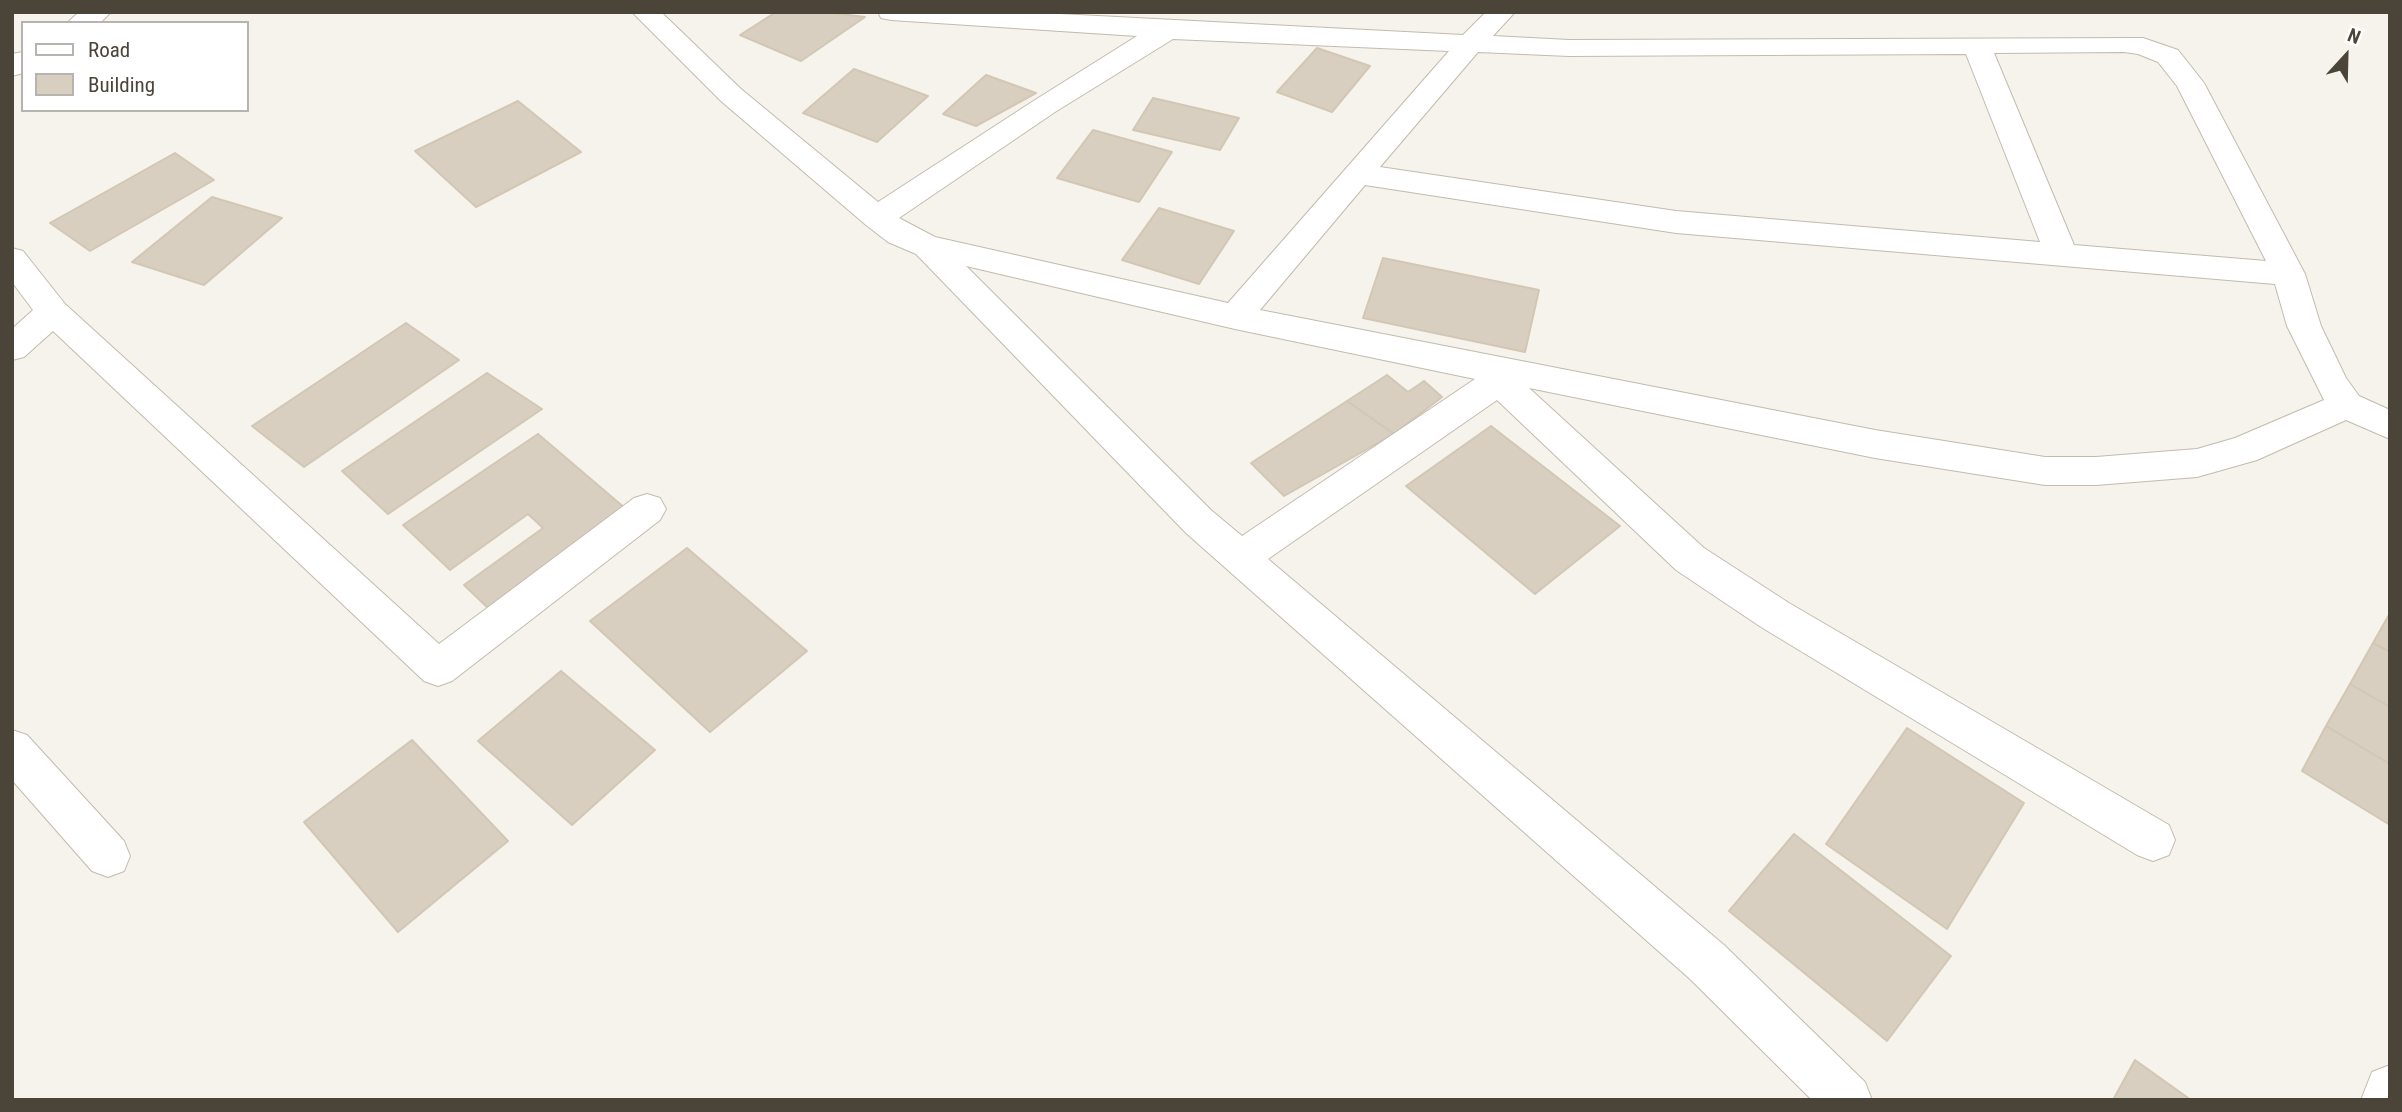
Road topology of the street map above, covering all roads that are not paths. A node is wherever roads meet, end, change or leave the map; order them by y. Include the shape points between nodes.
1 (645, 12) edge
2 (891, 12) edge
3 (1194, 12) edge
4 (1502, 12) edge
5 (1167, 30) junction
6 (1469, 45) junction
7 (1977, 47) junction
8 (1358, 174) junction
9 (877, 218) junction
10 (927, 246) junction
11 (2061, 253) junction
12 (12, 259) edge
13 (2289, 274) junction
14 (53, 313) junction
15 (1235, 317) junction
16 (12, 348) edge
17 (1491, 374) junction
18 (2346, 405) junction
19 (2390, 425) edge
20 (647, 509) dead end
21 (1240, 558) junction
22 (12, 749) edge
23 (2153, 840) dead end
24 (107, 856) dead end
25 (2390, 1090) edge
26 (1847, 1100) edge
27 (2386, 1100) edge

1 - 9 street via 731,95
2 - 5 street
3 - 5 street
4 - 6 street
5 - 6 street
5 - 9 street
6 - 7 street
6 - 8 street
7 - 11 street
7 - 13 street via 2124,44 2168,56 2190,83
8 - 11 street via 1676,222
8 - 15 street
9 - 10 street
10 - 15 street
10 - 21 street
11 - 13 street
12 - 14 street
13 - 18 street via 2304,326
14 - 16 street
14 - 20 street via 438,667
15 - 17 street
17 - 18 street via 2045,471 2197,463 2244,450
17 - 21 street
17 - 23 street via 1690,559 1775,615
18 - 19 street
21 - 26 street via 1707,962
22 - 24 street
25 - 27 street

